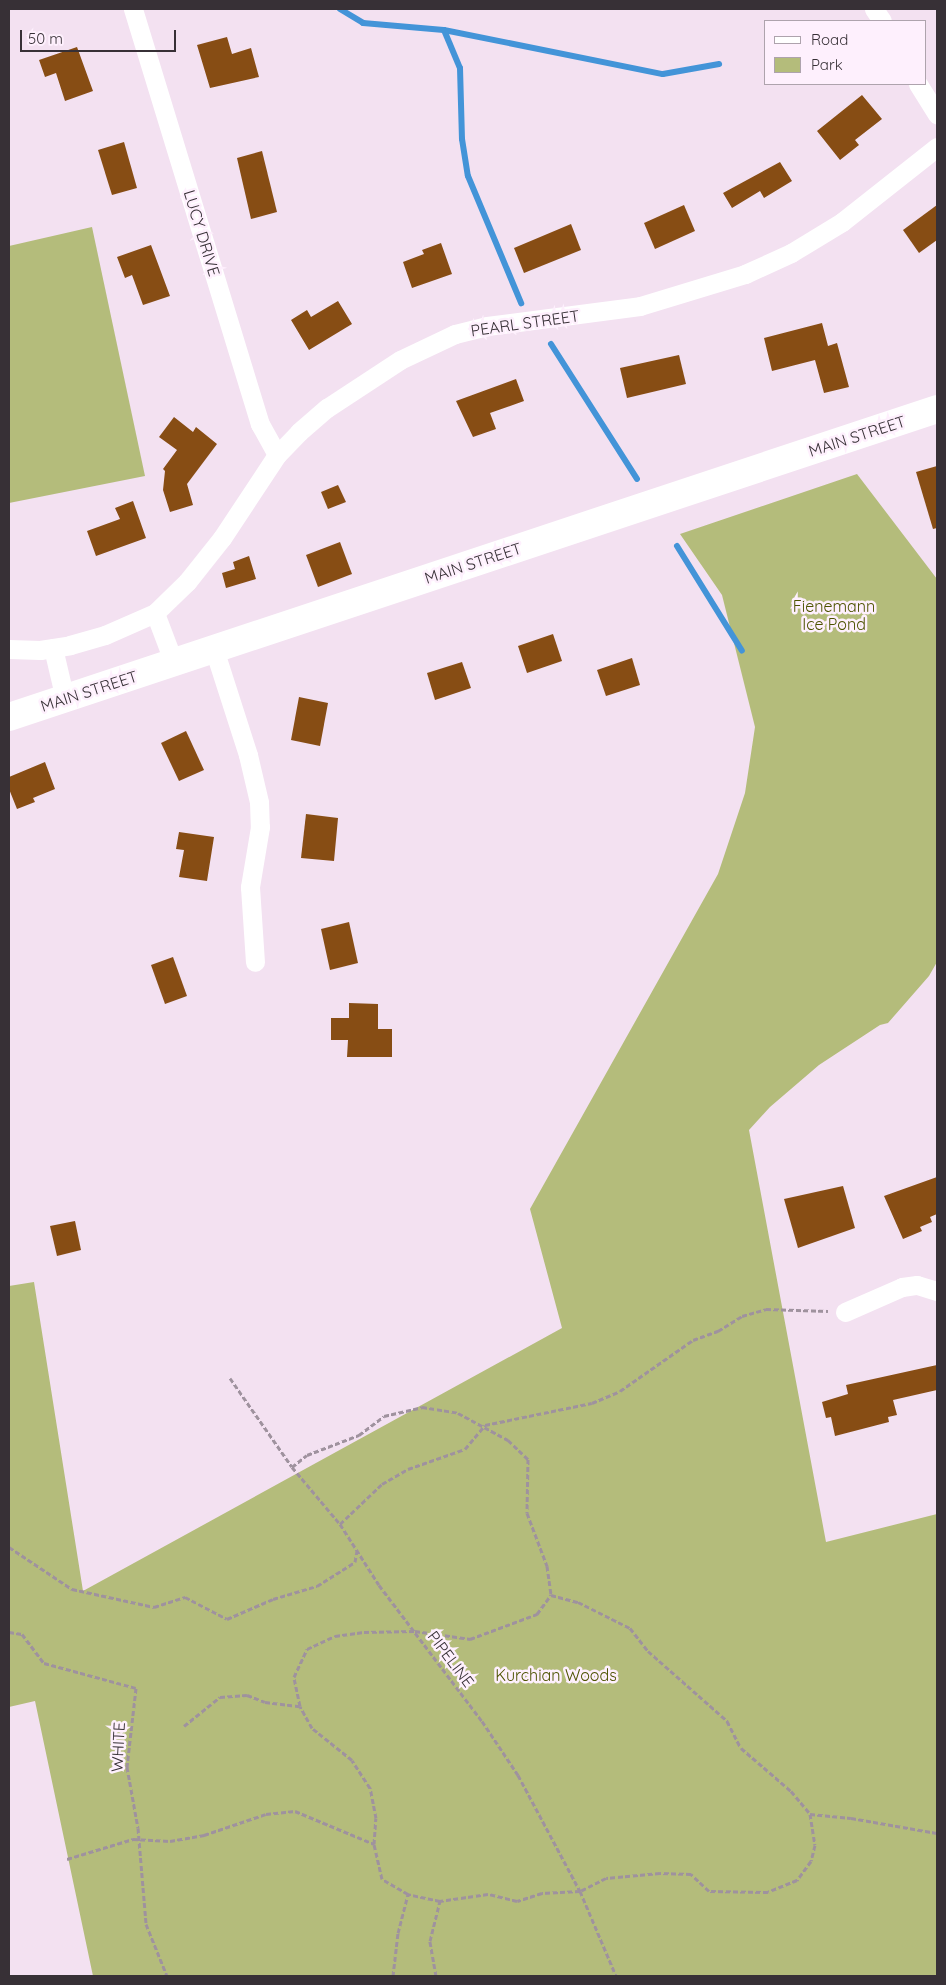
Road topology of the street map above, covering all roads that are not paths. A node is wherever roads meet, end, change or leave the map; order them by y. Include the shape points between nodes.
1 (133, 9) edge
2 (874, 9) edge
3 (881, 20) edge
4 (919, 85) edge
5 (937, 114) edge
6 (937, 147) edge
7 (937, 409) edge
8 (276, 455) junction
9 (155, 613) junction
10 (53, 648) junction
11 (9, 649) edge
12 (214, 650) junction
13 (174, 663) junction
14 (65, 699) junction
15 (9, 717) edge
16 (255, 962) dead end
17 (937, 1291) edge
18 (845, 1312) road end

1 - 8 street, LUCY DRIVE via 260,424
2 - 3 street
4 - 5 street
6 - 8 street, PEARL STREET via 842,222 791,253 744,274 640,306 487,326 455,334 420,350 327,408
7 - 12 main road, MAIN STREET
8 - 9 street, PEARL STREET via 222,538 181,589
9 - 10 street, PEARL STREET via 105,635
9 - 13 street
10 - 11 street, PEARL STREET
10 - 14 street
12 - 13 main road, MAIN STREET
12 - 16 street via 258,793 260,826 250,887
13 - 14 main road, MAIN STREET
14 - 15 main road, MAIN STREET
17 - 18 street via 917,1285 902,1286

